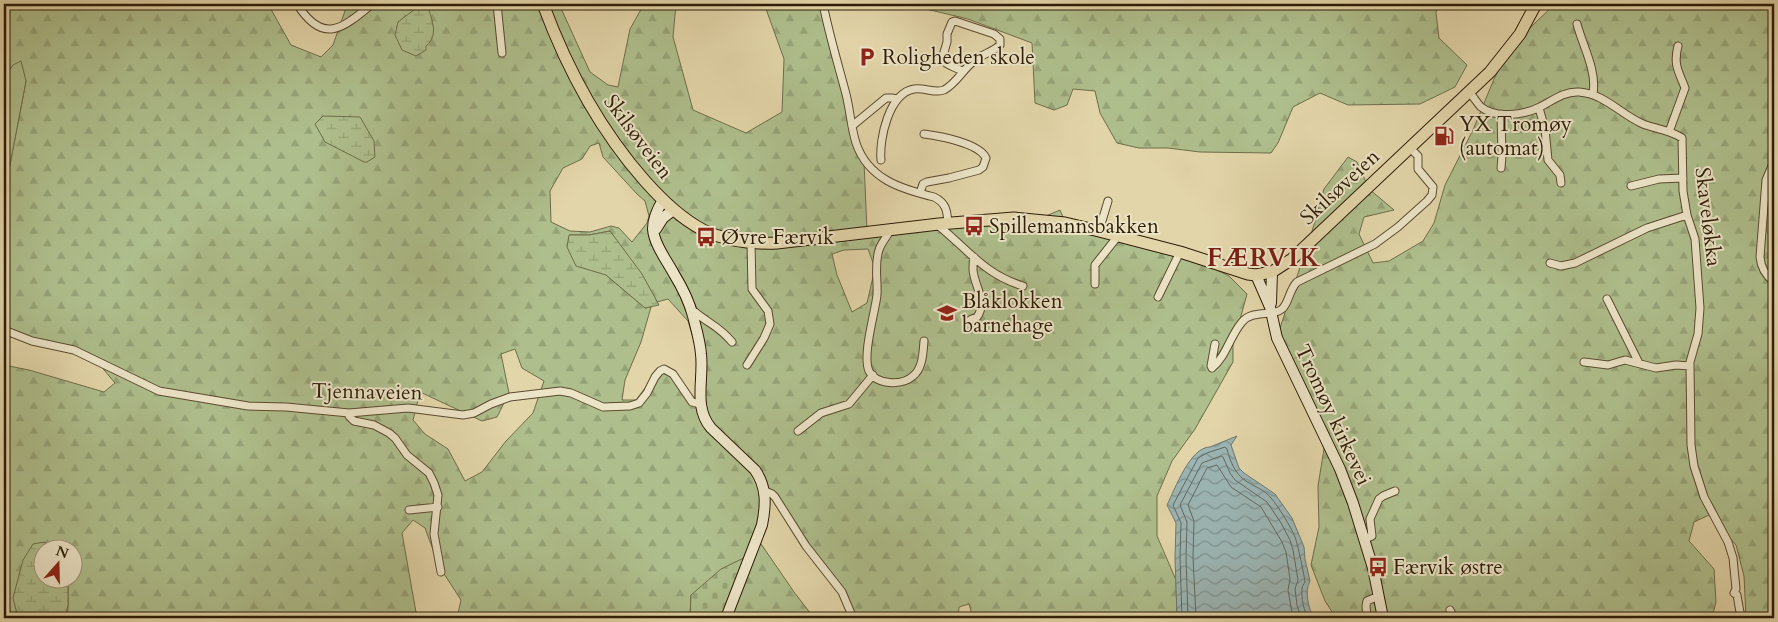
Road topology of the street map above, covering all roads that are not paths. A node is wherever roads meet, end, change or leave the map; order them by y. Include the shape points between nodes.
1 (297, 4) edge
2 (372, 4) edge
3 (497, 4) edge
4 (543, 4) edge
5 (823, 4) edge
6 (1536, 4) edge
7 (1577, 24) dead end
8 (1678, 46) dead end
9 (502, 53) dead end
10 (963, 72) junction
11 (1469, 92) junction
12 (1593, 94) junction
13 (896, 99) junction
14 (1539, 108) junction
15 (1501, 114) junction
16 (852, 126) junction
17 (1669, 132) junction
18 (924, 134) dead end
19 (1410, 148) junction
20 (881, 160) dead end
21 (1774, 161) edge
22 (1501, 168) dead end
23 (1683, 178) junction
24 (1561, 184) dead end
25 (1631, 186) dead end
26 (920, 193) junction
27 (663, 200) junction
28 (1108, 201) dead end
29 (674, 210) junction
30 (1686, 215) junction
31 (943, 224) junction
32 (890, 230) junction
33 (1100, 231) junction
34 (654, 235) junction
35 (1118, 236) junction
36 (751, 243) junction
37 (1180, 252) junction
38 (974, 257) junction
39 (1550, 263) dead end
40 (1272, 275) junction
41 (1257, 278) junction
42 (1774, 282) edge
43 (1095, 284) dead end
44 (1023, 286) dead end
45 (1158, 297) dead end
46 (1607, 299) dead end
47 (1271, 309) junction
48 (692, 312) junction
49 (970, 320) dead end
50 (4, 330) edge
51 (924, 340) dead end
52 (732, 342) dead end
53 (1215, 344) dead end
54 (1584, 362) dead end
55 (1639, 363) junction
56 (747, 365) dead end
57 (1690, 366) junction
58 (873, 376) junction
59 (700, 404) junction
60 (349, 414) junction
61 (798, 431) dead end
62 (764, 491) junction
63 (1395, 491) dead end
64 (438, 507) junction
65 (409, 510) dead end
66 (1365, 539) junction
67 (441, 572) dead end
68 (1379, 596) junction
69 (1450, 610) dead end
70 (726, 618) edge
71 (852, 618) edge
72 (1367, 618) edge
73 (1382, 618) edge
74 (1454, 618) edge
75 (1741, 618) edge

1 - 2 street via 314,24 324,30 338,28
3 - 9 street
4 - 27 main road, Skilsøveien via 562,52 604,129
5 - 16 street
6 - 11 main road, Skilsøveien via 1506,53
7 - 12 street via 1594,79
8 - 17 street via 1677,72 1685,88
10 - 10 street via 942,59 947,34 955,21 998,36 1000,45 972,62
10 - 13 street via 954,83 940,91 911,89
11 - 15 street via 1482,107
11 - 19 main road, Skilsøveien
12 - 14 street via 1569,93
12 - 17 street via 1642,123
13 - 16 street via 886,98
13 - 20 street via 882,136
14 - 15 street
14 - 24 street via 1548,160 1560,175
15 - 22 street
16 - 26 street via 861,154 875,172 894,185
17 - 23 street, Skaveløkka via 1682,138
18 - 26 street via 951,138 981,152 986,158 979,170 927,182
19 - 40 main road, Skilsøveien
19 - 47 street, Skilsøveien via 1418,156 1418,170 1433,187 1432,195 1375,244 1297,282 1290,290 1284,307
21 - 42 street via 1766,180 1760,257 1762,269
23 - 25 street via 1659,179
23 - 30 street, Skaveløkka
26 - 31 street via 944,204 947,209
27 - 29 main road, Skilsøveien
27 - 34 main road via 653,223
28 - 33 street
29 - 34 main road via 663,218
29 - 36 main road, Skilsøveien via 712,234
30 - 39 street via 1647,228 1575,263 1561,266
30 - 57 street, Skaveløkka via 1695,239 1700,308
31 - 32 main road, Skilsøveien
31 - 33 main road, Skilsøveien via 1041,219
31 - 38 street via 940,227
32 - 36 main road, Skilsøveien
32 - 58 street via 876,262 877,294 867,355
33 - 35 main road, Skilsøveien
34 - 48 main road
35 - 37 main road, Skilsøveien
35 - 43 street via 1095,265
36 - 56 street via 752,289 768,311 770,324
37 - 41 main road, Skilsøveien
37 - 45 street
38 - 44 street via 995,275
38 - 49 street via 973,270 981,310 978,317
40 - 41 main road, Skilsøveien
40 - 47 main road, Tromøy kirkevei
41 - 47 main road, Tromøy kirkevei
46 - 55 street
47 - 53 street via 1243,320 1212,368
47 - 66 main road, Tromøy kirkevei via 1277,338 1340,469
48 - 52 street via 722,330
48 - 59 main road via 701,354
50 - 60 street, Tjennaveien via 32,341 74,350 159,391 248,406 305,408
51 - 58 street via 920,365 913,376 890,382
54 - 55 street via 1608,365 1625,360
55 - 57 street via 1656,368
57 - 75 street, Skaveløkka via 1694,466 1704,497 1733,558 1734,593
58 - 61 street via 849,404 821,413
59 - 60 street, Tjennaveien via 692,402 673,374 664,369 655,377 640,403 630,406 603,407 571,393 560,392 510,397 463,415 408,408
59 - 62 main road via 705,421 755,470
60 - 64 street via 354,421 374,425 389,433 407,455 429,473 438,495
62 - 70 main road via 762,525
62 - 71 street via 775,497 806,546 842,592
63 - 66 street, Tromøy kirkevei via 1378,499 1370,519 1372,536
64 - 65 street
64 - 67 street via 434,534
66 - 68 main road, Tromøy kirkevei
68 - 72 street via 1367,601
68 - 73 main road, Tromøy kirkevei
69 - 74 street

